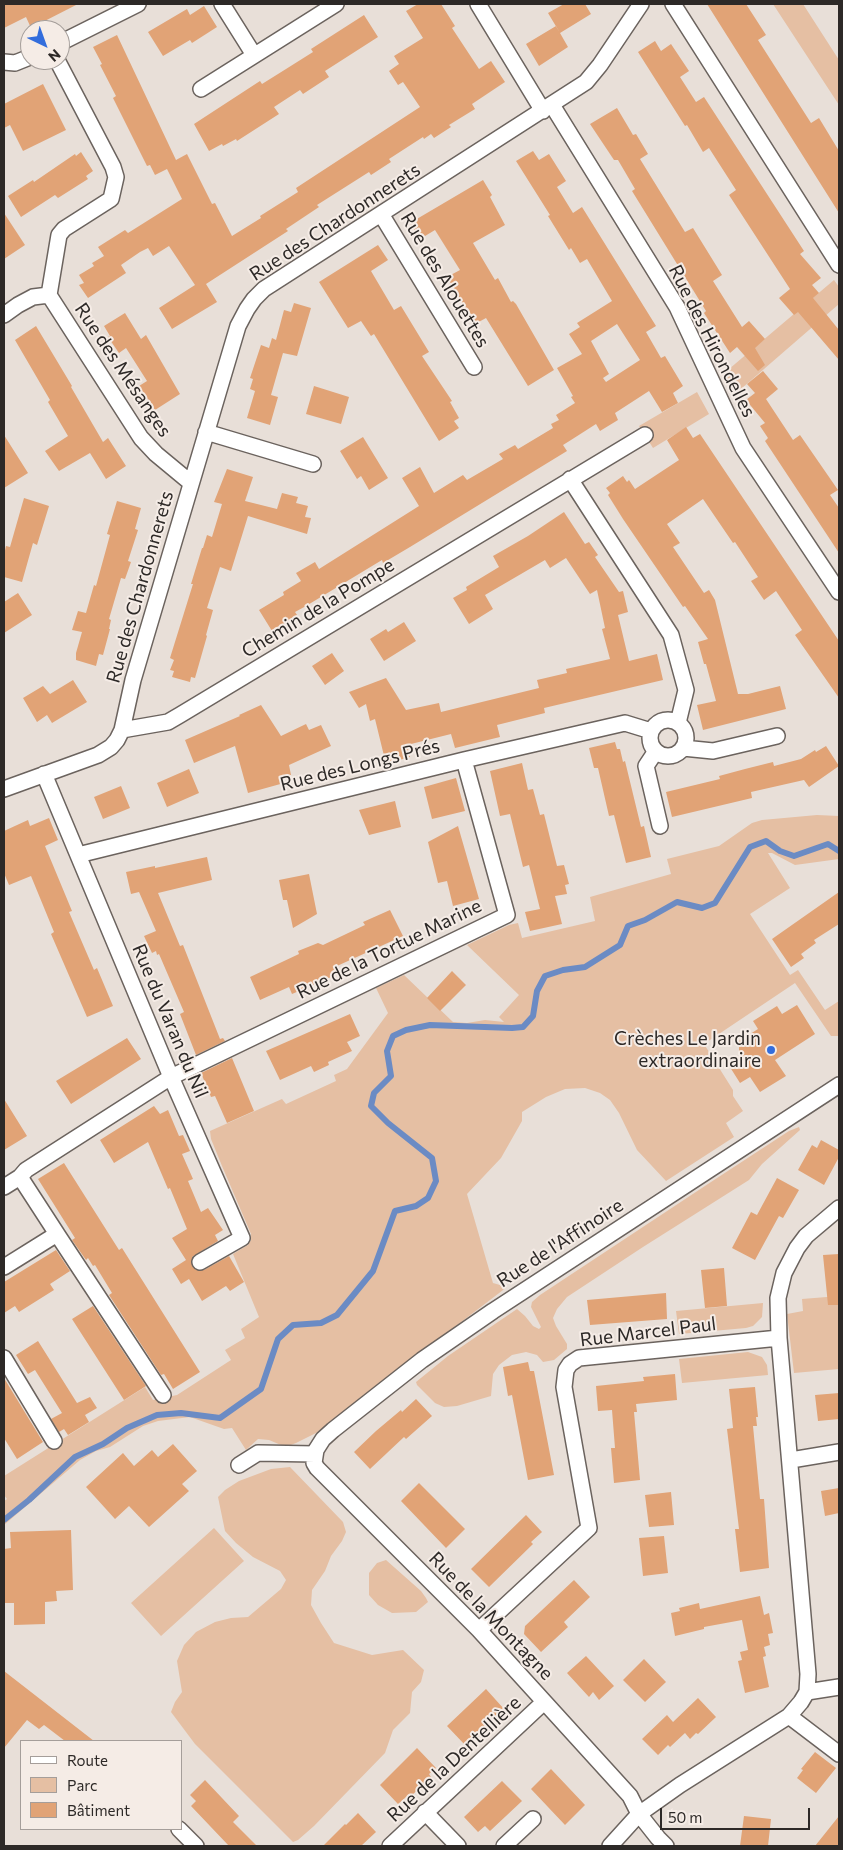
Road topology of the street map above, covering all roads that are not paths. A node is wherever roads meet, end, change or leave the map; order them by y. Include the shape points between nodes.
1 (138, 4) edge
2 (222, 4) edge
3 (336, 4) edge
4 (478, 4) edge
5 (642, 4) edge
6 (673, 4) edge
7 (70, 38) edge
8 (254, 55) junction
9 (4, 62) edge
10 (20, 62) edge
11 (63, 70) edge
12 (201, 89) dead end
13 (548, 108) junction
14 (381, 214) junction
15 (839, 265) edge
16 (50, 295) junction
17 (4, 315) edge
18 (474, 367) dead end
19 (206, 432) junction
20 (645, 435) dead end
21 (313, 464) dead end
22 (570, 479) junction
23 (191, 483) junction
24 (839, 592) edge
25 (678, 723) junction
26 (122, 730) junction
27 (651, 731) junction
28 (777, 736) dead end
29 (683, 748) junction
30 (656, 751) junction
31 (464, 760) junction
32 (44, 774) junction
33 (4, 789) edge
34 (660, 826) dead end
35 (78, 855) junction
36 (171, 1077) junction
37 (839, 1085) edge
38 (20, 1177) junction
39 (4, 1187) edge
40 (839, 1208) edge
41 (57, 1234) junction
42 (200, 1262) dead end
43 (4, 1267) edge
44 (778, 1338) junction
45 (4, 1358) edge
46 (163, 1395) dead end
47 (54, 1441) dead end
48 (315, 1452) junction
49 (839, 1452) edge
50 (790, 1460) junction
51 (239, 1465) dead end
52 (480, 1630) junction
53 (839, 1687) edge
54 (807, 1692) junction
55 (544, 1702) junction
56 (789, 1716) junction
57 (839, 1754) edge
58 (425, 1812) junction
59 (639, 1814) junction
60 (533, 1819) dead end
61 (180, 1830) edge
62 (196, 1846) edge
63 (390, 1846) edge
64 (458, 1846) edge
65 (504, 1846) edge
66 (610, 1846) edge
67 (666, 1846) edge

1 - 7 street
2 - 8 street
3 - 8 street
4 - 13 street, Rue des Hirondelles
5 - 13 street, Rue des Chardonnerets via 593,75
6 - 15 street
8 - 12 street
9 - 10 street
11 - 16 street via 116,177 111,199 59,235
13 - 14 street, Rue des Chardonnerets
13 - 24 street, Rue des Hirondelles via 677,307 743,448
14 - 18 street, Rue des Alouettes
14 - 19 street, Rue des Chardonnerets via 264,289 254,299 238,326
16 - 17 street via 33,297
16 - 23 street, Rue des Mésanges via 142,438
19 - 21 street
19 - 23 street, Rue des Chardonnerets
20 - 22 street, Chemin de la Pompe
22 - 25 street via 671,635 686,690
22 - 26 street, Chemin de la Pompe via 168,722
23 - 26 street, Rue des Chardonnerets via 133,680
25 - 27 street via 666,720
25 - 29 street via 686,737
26 - 32 street via 111,747 98,755
27 - 30 street via 650,742
27 - 31 street, Rue des Longs Prés via 625,723
28 - 29 street via 713,751
29 - 30 street via 673,755 661,755
30 - 34 street via 646,766
31 - 35 street, Rue des Longs Prés
31 - 36 street, Rue de la Tortue Marine via 507,914
32 - 33 street
32 - 35 street, Rue du Varan du Nil
35 - 36 street, Rue du Varan du Nil
36 - 38 street via 26,1170
36 - 42 street, Rue du Varan du Nil via 242,1238
37 - 48 street, Rue de l'Affinoire via 493,1310 422,1360 333,1430
38 - 39 street
38 - 41 street
40 - 44 street via 806,1236 790,1259 778,1298
41 - 43 street
41 - 46 street
44 - 50 street
44 - 52 street, Rue Marcel Paul via 580,1358 570,1364 564,1387 589,1528
45 - 47 street
48 - 51 street via 258,1452
48 - 52 street, Rue de la Montagne via 317,1468
49 - 50 street
50 - 54 street
52 - 55 street, Rue de la Montagne
53 - 54 street
54 - 56 street
55 - 58 street, Rue de la Dentellière
55 - 59 street, Rue de la Montagne via 630,1796
56 - 57 street
56 - 59 street
58 - 63 street, Rue de la Dentellière
58 - 64 street
59 - 66 street
59 - 67 street, Rue de la Montagne
60 - 65 street
61 - 62 street

